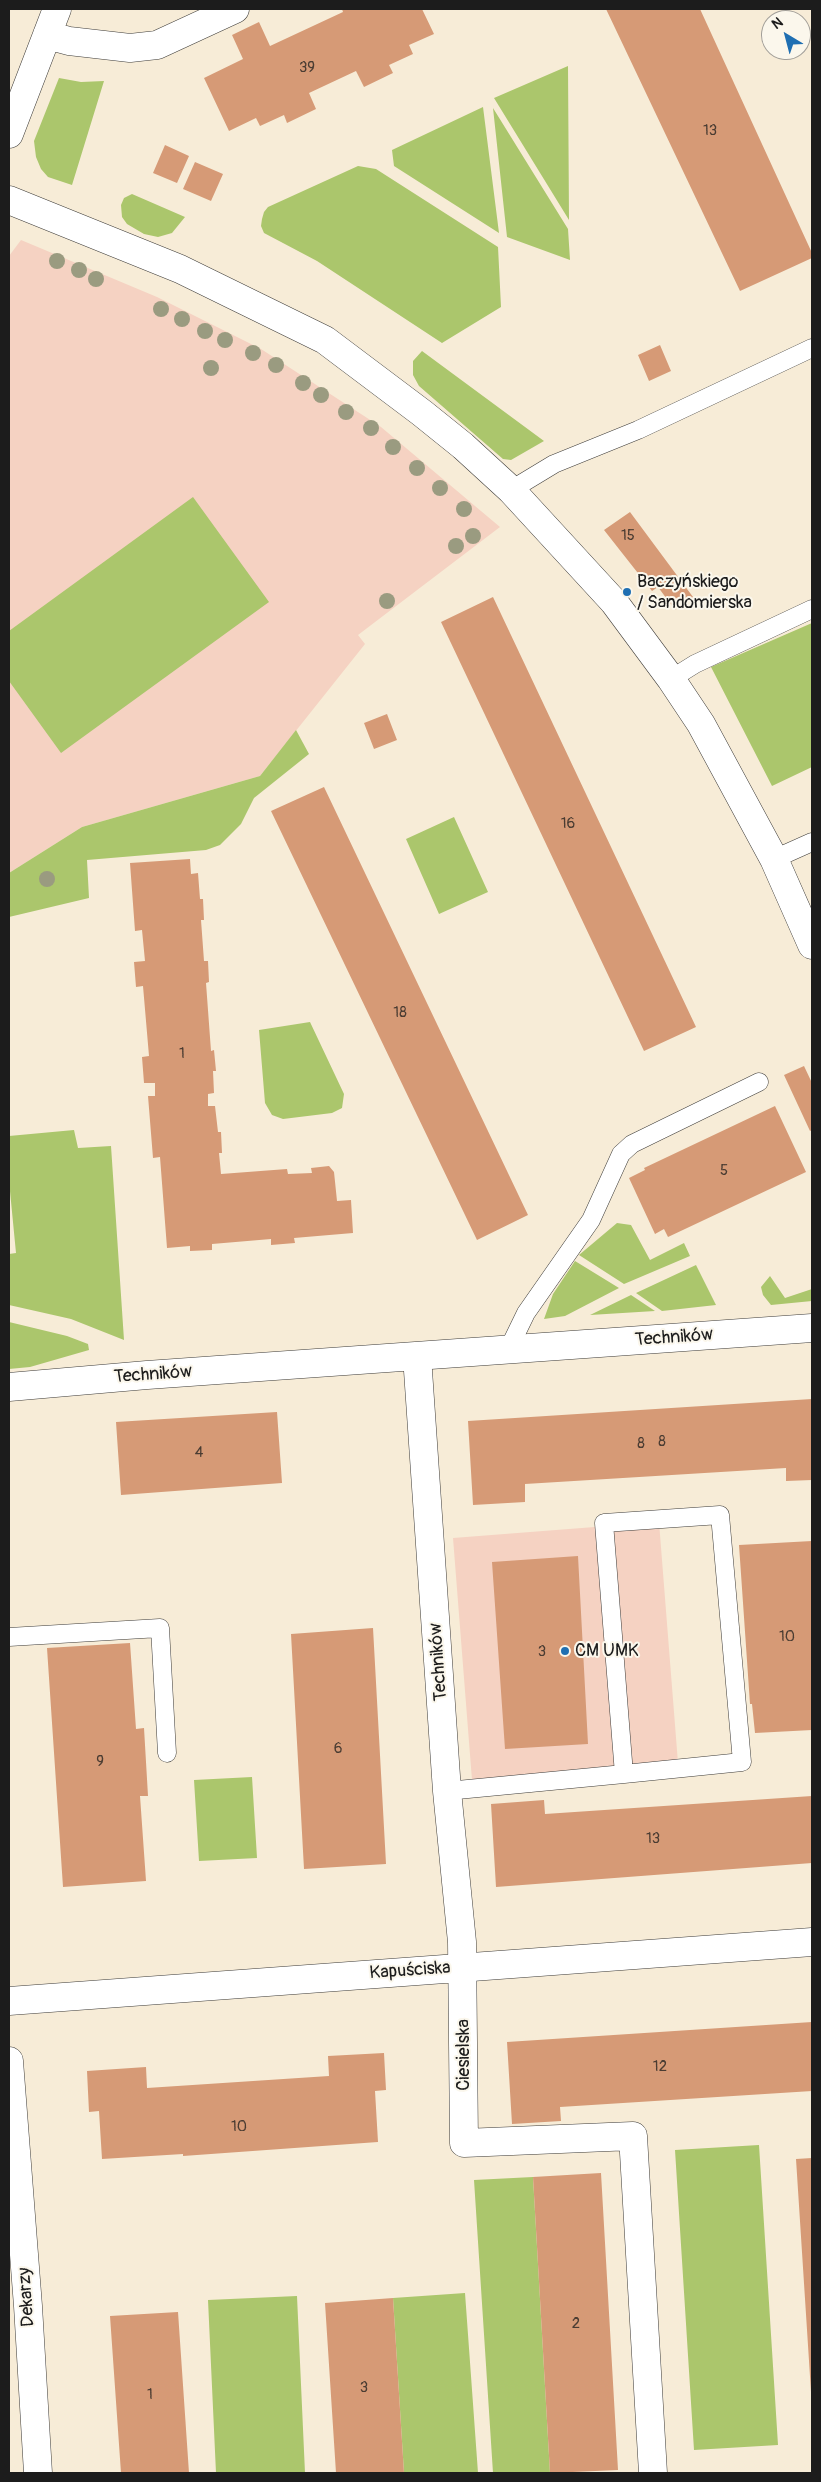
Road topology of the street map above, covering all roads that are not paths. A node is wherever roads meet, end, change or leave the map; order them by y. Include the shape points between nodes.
1 (57, 9) edge
2 (235, 9) edge
3 (47, 34) junction
4 (9, 134) edge
5 (9, 200) edge
6 (812, 348) edge
7 (511, 490) junction
8 (812, 609) edge
9 (671, 679) junction
10 (812, 842) edge
11 (774, 859) junction
12 (812, 945) edge
13 (759, 1082) dead end
14 (812, 1328) edge
15 (508, 1350) junction
16 (416, 1356) junction
17 (9, 1387) edge
18 (9, 1637) edge
19 (167, 1753) dead end
20 (624, 1774) junction
21 (448, 1791) junction
22 (812, 1942) edge
23 (463, 1967) junction
24 (9, 2001) edge
25 (9, 2061) edge
26 (38, 2473) edge
27 (653, 2473) edge

1 - 3 street
2 - 3 street via 157,45 130,48
3 - 4 street
5 - 7 street via 180,269 324,340 463,446
6 - 7 lane via 638,430 554,464
7 - 9 street via 614,602
8 - 9 lane via 695,664
9 - 11 street via 701,724
10 - 11 lane
11 - 12 street
13 - 15 lane via 632,1144 620,1154 591,1220 526,1313
14 - 15 street, Techników
15 - 16 street, Techników
16 - 17 street, Techników
16 - 21 street, Techników
18 - 19 lane via 160,1628
20 - 20 lane via 604,1523 720,1515 742,1762
20 - 21 lane
21 - 23 street, Techników
22 - 23 street, Kapuściska
23 - 24 street, Kapuściska
23 - 27 street, Ciesielska via 464,2143 633,2136
25 - 26 street, Dekarzy

